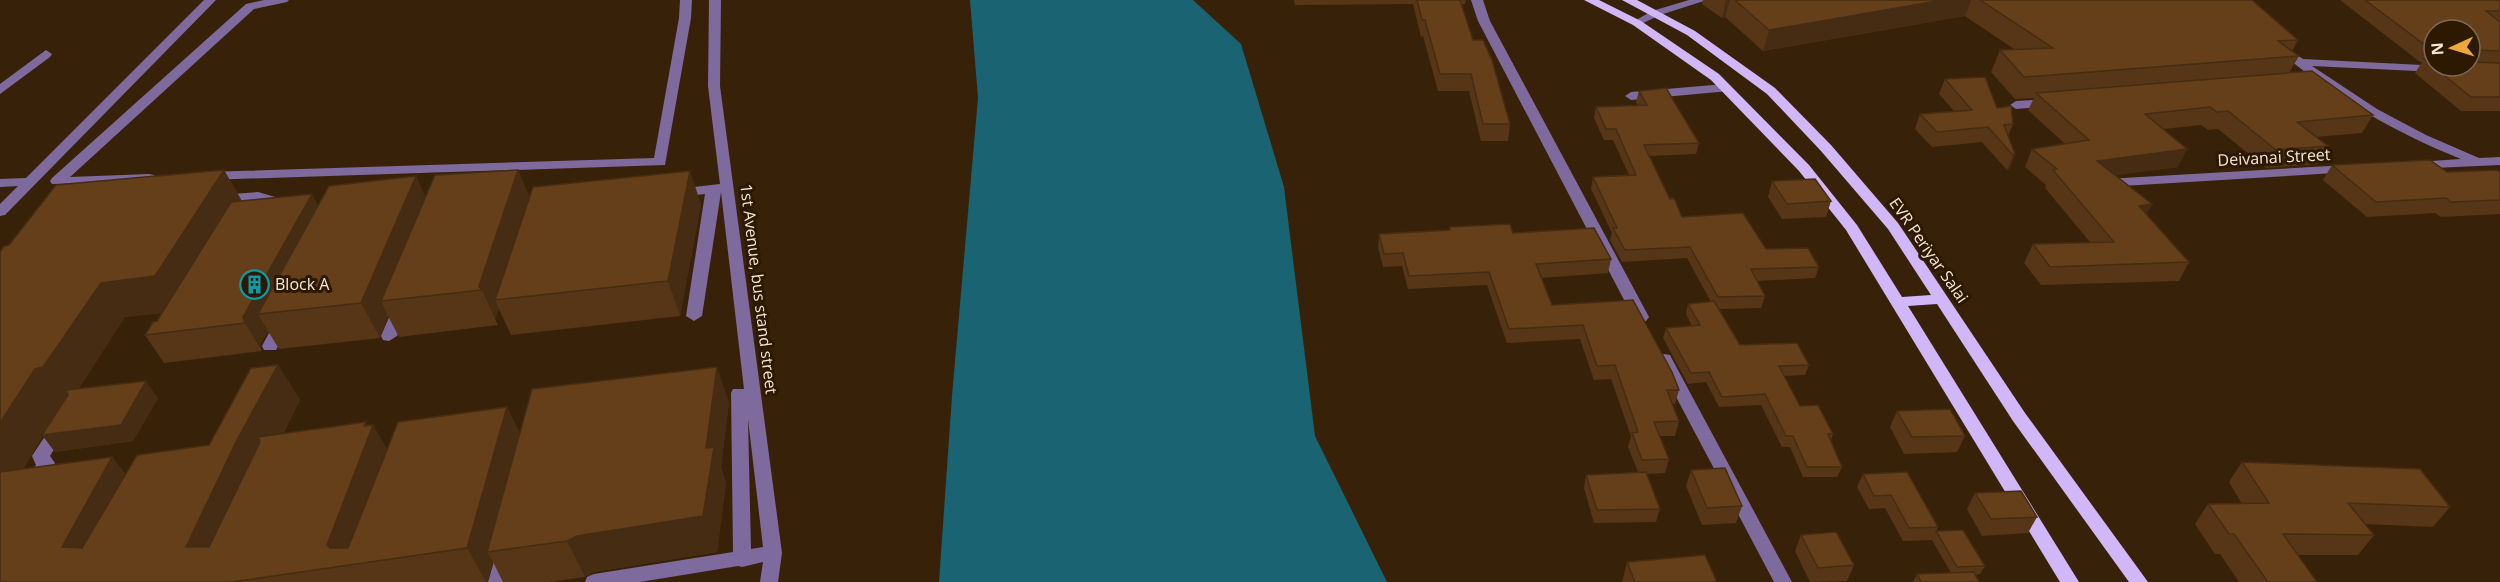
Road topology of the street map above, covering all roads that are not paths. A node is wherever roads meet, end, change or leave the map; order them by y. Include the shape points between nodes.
1 (210, 0) edge
2 (283, 0) edge
3 (686, 0) edge
4 (715, 0) edge
5 (1477, 0) edge
6 (1590, 0) edge
7 (1628, 0) edge
8 (1701, 0) edge
9 (1656, 13) junction
10 (1637, 23) junction
11 (2271, 39) edge
12 (46, 54) dead end
13 (2298, 62) junction
14 (2422, 68) edge
15 (2325, 81) junction
16 (2301, 83) edge
17 (1725, 88) junction
18 (0, 90) edge
19 (1631, 96) dead end
20 (2064, 102) edge
21 (2016, 105) dead end
22 (2500, 161) edge
23 (2480, 162) junction
24 (2398, 167) edge
25 (2363, 169) edge
26 (2500, 171) edge
27 (163, 177) edge
28 (187, 177) edge
29 (28, 182) junction
30 (0, 183) edge
31 (2106, 183) edge
32 (720, 188) junction
33 (656, 193) edge
34 (258, 196) junction
35 (201, 201) edge
36 (303, 205) edge
37 (0, 212) edge
38 (246, 216) edge
39 (406, 294) edge
40 (1941, 299) junction
41 (1897, 302) junction
42 (291, 306) edge
43 (694, 316) dead end
44 (1648, 328) edge
45 (389, 336) dead end
46 (270, 346) dead end
47 (1659, 349) edge
48 (739, 393) dead end
49 (70, 410) edge
50 (23, 500) edge
51 (509, 538) edge
52 (773, 553) junction
53 (746, 559) junction
54 (497, 582) edge
55 (594, 582) edge
56 (769, 582) edge
57 (1782, 582) edge
58 (2070, 582) edge
59 (2139, 582) edge

1 - 29 street
2 - 27 street via 250,6 57,181
3 - 28 street via 660,162
4 - 32 street, 1st Avenue, bus stand street via 714,86
5 - 44 street via 1489,31
6 - 10 main road
7 - 9 main road, EVR Periyar Salai
8 - 9 street
9 - 10 street
9 - 40 main road, EVR Periyar Salai via 1691,33 1771,91 1893,226
10 - 17 main road
11 - 13 street
12 - 18 street
13 - 14 street
13 - 15 street
15 - 16 street
15 - 23 street via 2367,111 2426,141
17 - 19 street
17 - 41 main road via 1804,168 1852,228
20 - 21 street
22 - 23 street
23 - 24 street
23 - 26 street
25 - 31 street, Deivanai Street
29 - 30 street
29 - 37 street
32 - 33 street
32 - 43 street
32 - 52 street, 1st Avenue, bus stand street
34 - 35 street
34 - 36 street via 274,203
34 - 38 street
39 - 45 street
40 - 41 main road
40 - 59 main road, EVR Periyar Salai via 2019,417
41 - 58 main road
42 - 46 street
47 - 57 street
48 - 53 street
49 - 50 street via 41,456 46,463
51 - 54 street
52 - 53 street
52 - 56 street, 1st Avenue, bus stand street
53 - 55 street

